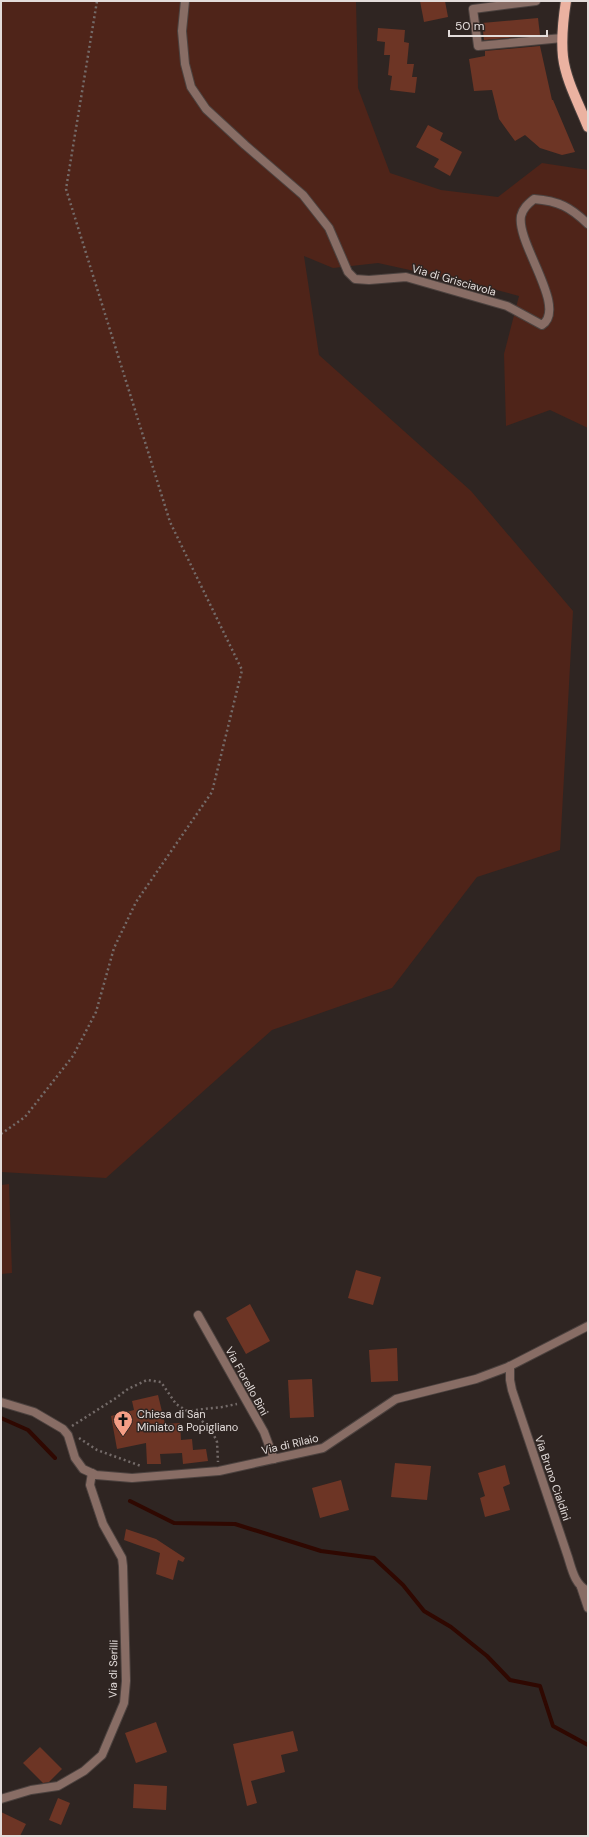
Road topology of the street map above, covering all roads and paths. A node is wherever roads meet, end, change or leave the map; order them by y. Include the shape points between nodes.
1 (97, 1) edge
2 (185, 1) edge
3 (536, 1) edge
4 (566, 1) edge
5 (562, 38) junction
6 (588, 127) edge
7 (588, 224) edge
8 (1, 1134) edge
9 (198, 1315) dead end
10 (588, 1326) edge
11 (510, 1366) junction
12 (1, 1402) edge
13 (247, 1402) junction
14 (186, 1411) junction
15 (67, 1434) junction
16 (274, 1459) junction
17 (211, 1463) dead end
18 (146, 1468) dead end
19 (92, 1473) junction
20 (585, 1589) edge
21 (588, 1608) edge
22 (1, 1799) edge

1 - 8 path via 66,189 170,522 242,670 212,792 136,902 114,948 96,1012 73,1056 25,1117
2 - 7 street, Via di Grisciavola via 182,31 185,64 191,87 206,109 303,195 329,228 348,272 355,279 406,277 507,306 542,325 549,315 549,300 524,239 521,215 534,199 550,200 569,208
3 - 5 street via 474,9 478,46
4 - 5 main road
5 - 6 main road via 568,78
9 - 13 street, Via Fiorello Bini
10 - 11 street, Via di Rilaio
11 - 16 street, Via di Rilaio via 476,1379 396,1400 323,1448
11 - 20 street, Via Bruno Cialdini via 512,1390 568,1557 576,1580
12 - 15 street via 34,1412
13 - 14 path
13 - 16 street, Via Fiorello Bini via 264,1432
14 - 15 path via 176,1404 161,1382 147,1380 128,1389
14 - 17 path via 208,1426 216,1438 218,1463
15 - 18 path via 97,1450
15 - 19 street, Via di Rilaio via 75,1458 83,1470
16 - 19 street, Via di Rilaio via 219,1471 156,1477 113,1478
19 - 22 street, Via di Serilli via 90,1485 103,1524 122,1558 126,1681 124,1703 102,1755 84,1771 58,1786 31,1790
20 - 21 street, Via Bruno Cialdini

